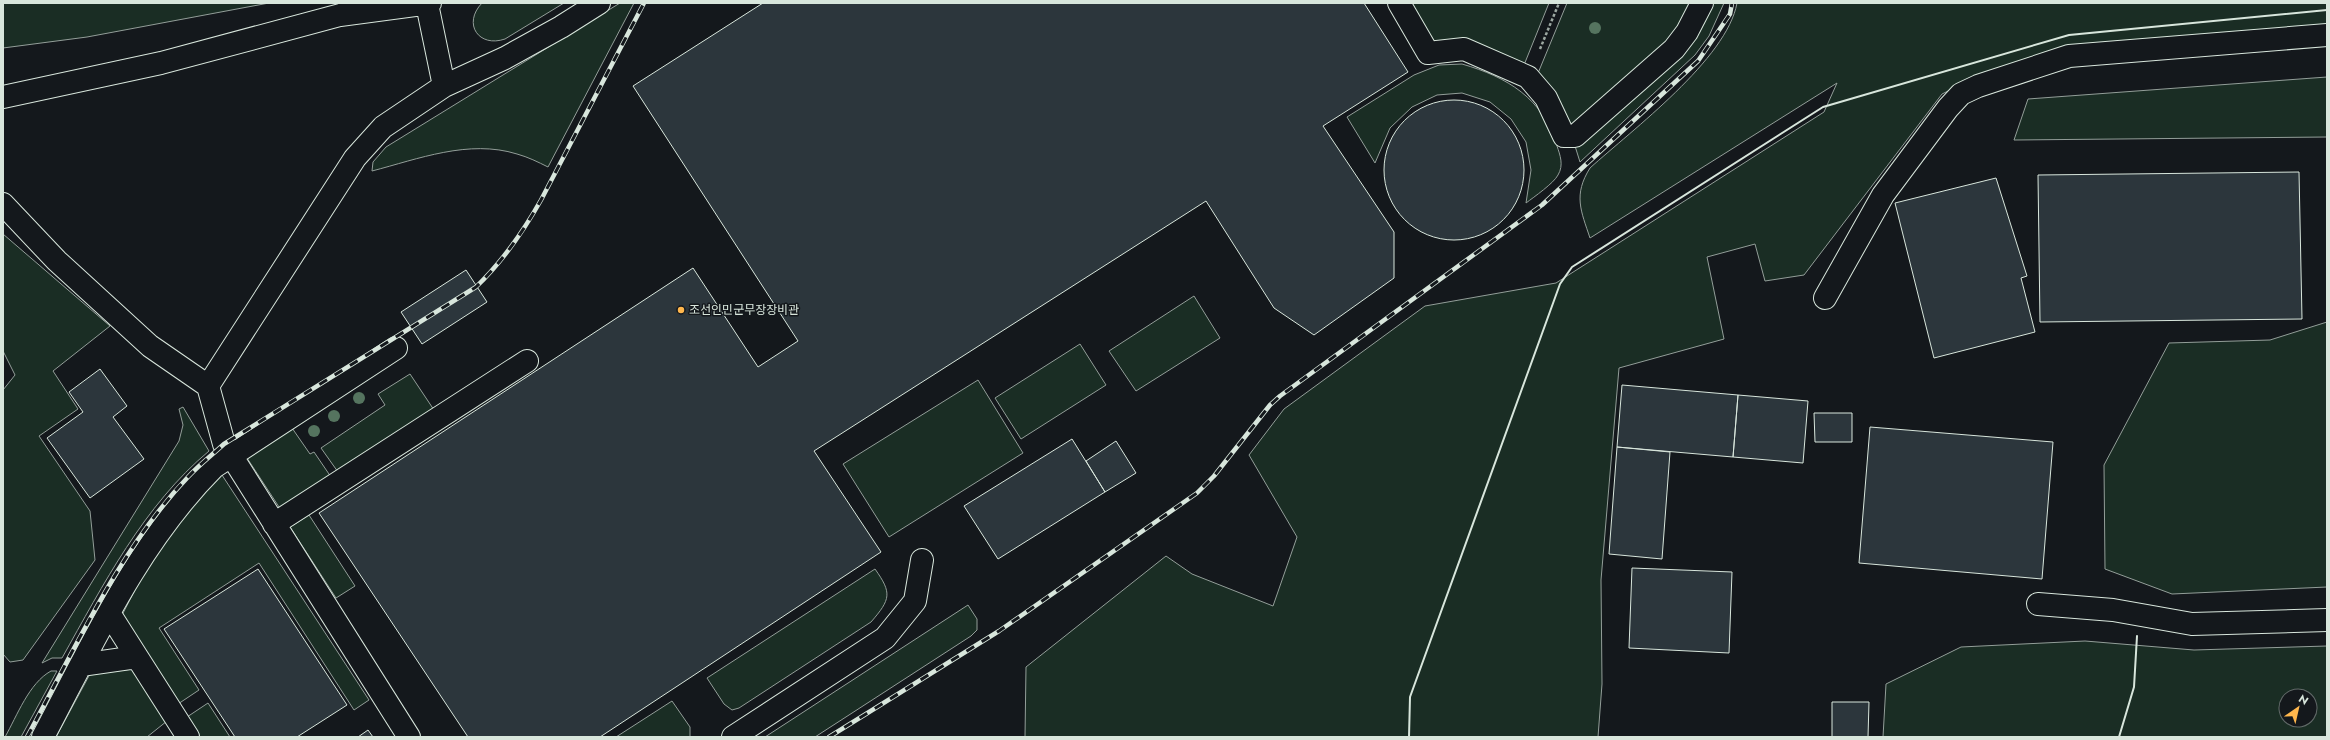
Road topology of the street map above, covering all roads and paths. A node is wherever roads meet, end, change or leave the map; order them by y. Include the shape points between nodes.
1 (599, 3) edge
2 (1399, 3) edge
3 (1559, 3) edge
4 (1702, 3) edge
5 (428, 4) edge
6 (332, 9) edge
7 (2327, 35) edge
8 (1528, 77) junction
9 (444, 86) junction
10 (3, 97) edge
11 (3, 204) edge
12 (1825, 298) dead end
13 (396, 348) dead end
14 (527, 361) dead end
15 (208, 386) junction
16 (232, 456) junction
17 (274, 524) junction
18 (922, 560) dead end
19 (2038, 604) dead end
20 (109, 613) junction
21 (2327, 620) edge
22 (137, 657) junction
23 (82, 665) junction
24 (43, 737) edge
25 (188, 737) edge
26 (409, 737) edge
27 (733, 737) edge

1 - 9 street via 505,58
2 - 8 street via 1428,54 1464,49
3 - 8 path
4 - 8 street via 1687,32 1674,49 1576,136 1564,136 1546,98
5 - 6 street
5 - 9 street
6 - 10 street via 161,63
7 - 12 street via 2070,56 1961,94 1883,195
9 - 15 street via 383,127 355,158
11 - 15 street via 57,261 150,346
13 - 16 street
14 - 17 street
15 - 16 street via 224,444
16 - 17 street
16 - 20 street via 214,466 167,520 120,591
17 - 26 street
18 - 27 street via 915,601 885,638
19 - 21 street via 2113,610 2192,624
20 - 22 street
20 - 23 street
22 - 23 street
22 - 25 street
23 - 24 street

